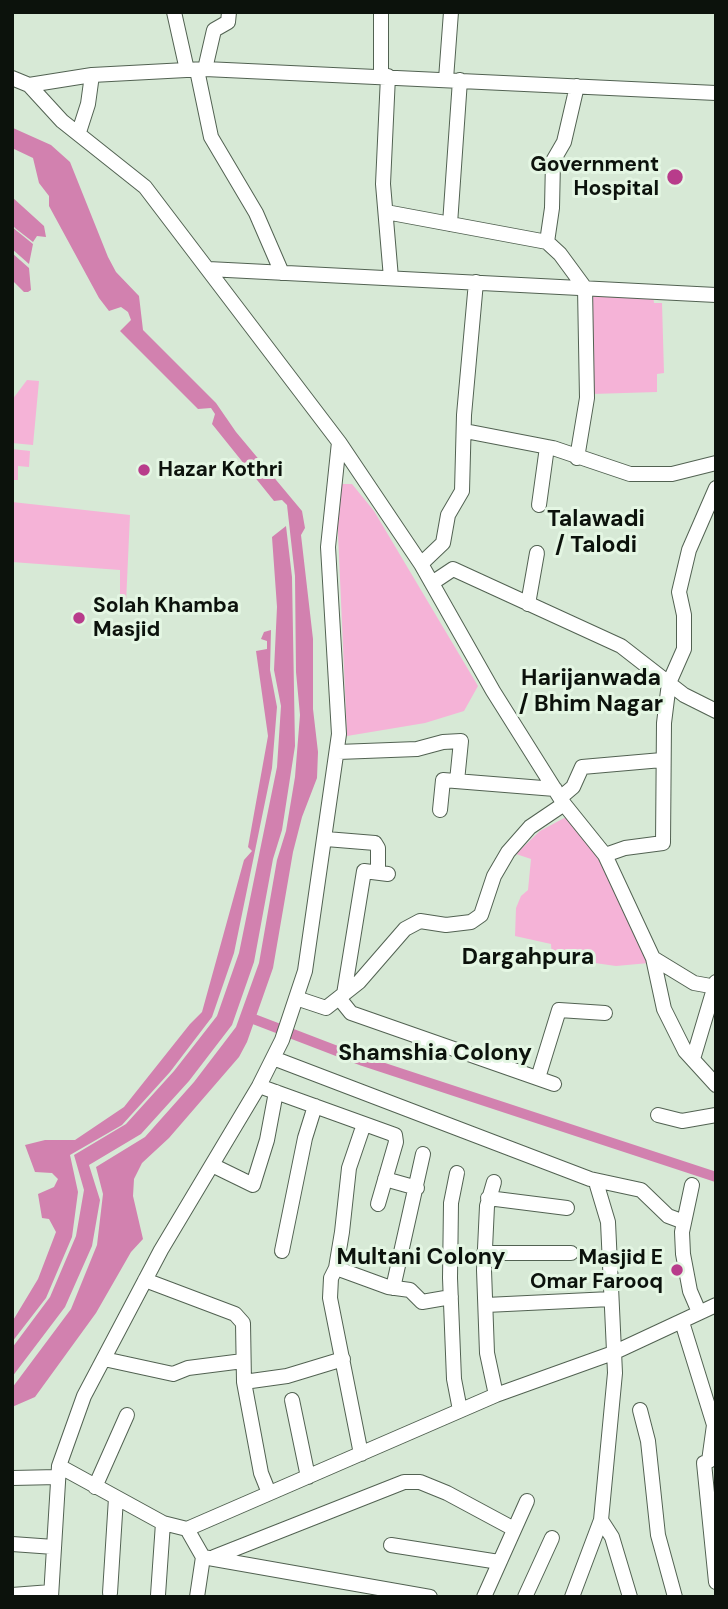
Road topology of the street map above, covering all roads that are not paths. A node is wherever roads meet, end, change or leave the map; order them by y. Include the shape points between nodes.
1 (174, 12) edge
2 (229, 12) edge
3 (381, 12) edge
4 (451, 12) edge
5 (196, 70) junction
6 (92, 75) junction
7 (385, 75) junction
8 (12, 78) edge
9 (453, 79) junction
10 (29, 85) junction
11 (577, 86) junction
12 (716, 93) edge
13 (79, 132) junction
14 (386, 212) junction
15 (450, 224) junction
16 (547, 242) junction
17 (208, 269) junction
18 (282, 272) junction
19 (391, 278) junction
20 (475, 282) junction
21 (585, 288) junction
22 (716, 295) edge
23 (465, 431) junction
24 (339, 442) junction
25 (547, 447) junction
26 (577, 458) junction
27 (716, 463) edge
28 (716, 488) edge
29 (539, 505) dead end
30 (537, 553) dead end
31 (421, 564) junction
32 (432, 583) junction
33 (528, 604) junction
34 (668, 683) junction
35 (716, 711) edge
36 (338, 752) junction
37 (663, 760) junction
38 (457, 781) junction
39 (560, 797) junction
40 (440, 810) dead end
41 (326, 839) junction
42 (605, 855) junction
43 (653, 958) junction
44 (715, 985) edge
45 (341, 996) junction
46 (295, 1002) junction
47 (605, 1013) dead end
48 (273, 1058) junction
49 (693, 1059) junction
50 (538, 1078) junction
51 (554, 1084) dead end
52 (716, 1085) edge
53 (259, 1086) junction
54 (276, 1092) junction
55 (315, 1107) junction
56 (658, 1115) dead end
57 (716, 1115) edge
58 (364, 1124) junction
59 (423, 1154) dead end
60 (212, 1165) junction
61 (457, 1173) dead end
62 (385, 1179) junction
63 (494, 1182) dead end
64 (596, 1182) junction
65 (692, 1185) dead end
66 (417, 1188) junction
67 (488, 1198) junction
68 (378, 1205) dead end
69 (567, 1209) dead end
70 (684, 1223) junction
71 (282, 1251) dead end
72 (484, 1253) junction
73 (571, 1253) dead end
74 (336, 1268) junction
75 (145, 1280) junction
76 (393, 1288) junction
77 (451, 1297) junction
78 (611, 1299) junction
79 (486, 1305) junction
80 (716, 1306) edge
81 (699, 1312) junction
82 (682, 1322) junction
83 (613, 1353) junction
84 (104, 1359) junction
85 (343, 1359) junction
86 (243, 1361) junction
87 (244, 1382) junction
88 (496, 1395) junction
89 (292, 1400) dead end
90 (711, 1400) edge
91 (460, 1410) junction
92 (640, 1410) dead end
93 (127, 1415) dead end
94 (715, 1435) edge
95 (361, 1454) junction
96 (58, 1472) junction
97 (308, 1477) junction
98 (12, 1478) edge
99 (95, 1487) junction
100 (269, 1493) junction
101 (116, 1498) junction
102 (527, 1501) dead end
103 (601, 1520) junction
104 (163, 1523) junction
105 (187, 1529) junction
106 (514, 1529) junction
107 (552, 1538) dead end
108 (12, 1544) edge
109 (391, 1545) dead end
110 (54, 1547) junction
111 (209, 1557) junction
112 (499, 1562) junction
113 (716, 1582) edge
114 (110, 1593) dead end
115 (51, 1594) edge
116 (12, 1595) edge
117 (158, 1595) edge
118 (197, 1597) edge
119 (430, 1597) edge
120 (484, 1597) edge
121 (525, 1597) edge
122 (572, 1597) edge
123 (630, 1597) edge
124 (675, 1597) edge

1 - 5 street
2 - 5 street via 228,22 214,30
3 - 7 street
4 - 9 street
5 - 6 street
5 - 7 street
5 - 18 street via 211,137 256,213
6 - 10 street
6 - 13 street
7 - 9 street
7 - 14 street
8 - 10 street
9 - 11 street
9 - 15 street
10 - 13 street via 62,121
11 - 12 street
11 - 16 street via 564,142 552,161
13 - 17 street via 145,187
14 - 15 street
14 - 19 street
15 - 16 street
16 - 21 street
17 - 18 street
17 - 24 street
18 - 19 street
19 - 20 street
20 - 21 street
20 - 23 street
21 - 22 street
21 - 26 street via 587,398
23 - 25 street
23 - 31 street via 462,491 448,515 443,543
24 - 31 street
24 - 36 street via 328,547
25 - 26 street
25 - 29 street
26 - 27 street via 630,474 671,474
28 - 34 street via 679,592 684,649
30 - 33 street
31 - 32 street
32 - 33 street via 453,569
32 - 39 street
33 - 34 street via 621,646
34 - 35 street
34 - 37 street
36 - 38 street via 417,749 461,741
36 - 41 street
37 - 39 street via 582,767 573,787
37 - 42 street via 663,843
38 - 39 street
38 - 40 street via 443,780
39 - 42 street
39 - 45 street via 508,852 481,915 471,922 446,925 420,921 405,929
41 - 45 street via 375,843 383,873 364,871
41 - 46 street via 305,971
42 - 43 street
43 - 44 street via 694,983
43 - 49 street via 664,1009
44 - 49 street
45 - 46 street via 326,1008
45 - 50 street via 351,1013
46 - 48 street
47 - 50 street via 559,1010
48 - 53 street
48 - 64 street
49 - 52 street
50 - 51 street
53 - 54 street
53 - 60 street
54 - 55 street
54 - 60 street via 253,1185
55 - 58 street
55 - 71 street
56 - 57 street via 681,1121
58 - 62 street via 395,1135
58 - 74 street via 349,1168
59 - 66 street
60 - 75 street
61 - 77 street via 451,1203
62 - 66 street
62 - 68 street
63 - 67 street
64 - 70 street via 641,1190 668,1216
64 - 78 street via 608,1222
65 - 70 street
66 - 76 street
67 - 69 street
67 - 72 street
70 - 81 street via 683,1254
72 - 73 street
72 - 79 street
74 - 76 street
74 - 85 street via 330,1298
75 - 84 street
75 - 86 street via 235,1314 243,1323
76 - 77 street via 410,1290 422,1302
77 - 91 street via 454,1379
78 - 79 street
78 - 83 street
79 - 88 street via 489,1369
80 - 81 street
81 - 82 street
82 - 83 street
82 - 90 street
83 - 88 street
83 - 103 street
84 - 86 street via 173,1374
84 - 96 street via 85,1396
85 - 87 street via 287,1376
85 - 95 street
86 - 87 street
87 - 100 street
88 - 91 street
89 - 97 street
90 - 94 street
91 - 95 street
92 - 124 street via 658,1535
93 - 99 street
94 - 113 street via 710,1441 709,1461 704,1463
95 - 97 street
96 - 98 street
96 - 99 street
96 - 110 street
97 - 100 street
99 - 101 street
100 - 105 street
101 - 104 street
101 - 114 street
102 - 106 street
103 - 122 street
103 - 123 street via 612,1537
104 - 105 street
104 - 117 street
105 - 111 street
106 - 111 street via 447,1493 420,1482 404,1482
106 - 112 street
107 - 121 street
108 - 110 street
109 - 112 street
110 - 115 street
111 - 118 street
111 - 119 street
112 - 120 street
115 - 116 street

